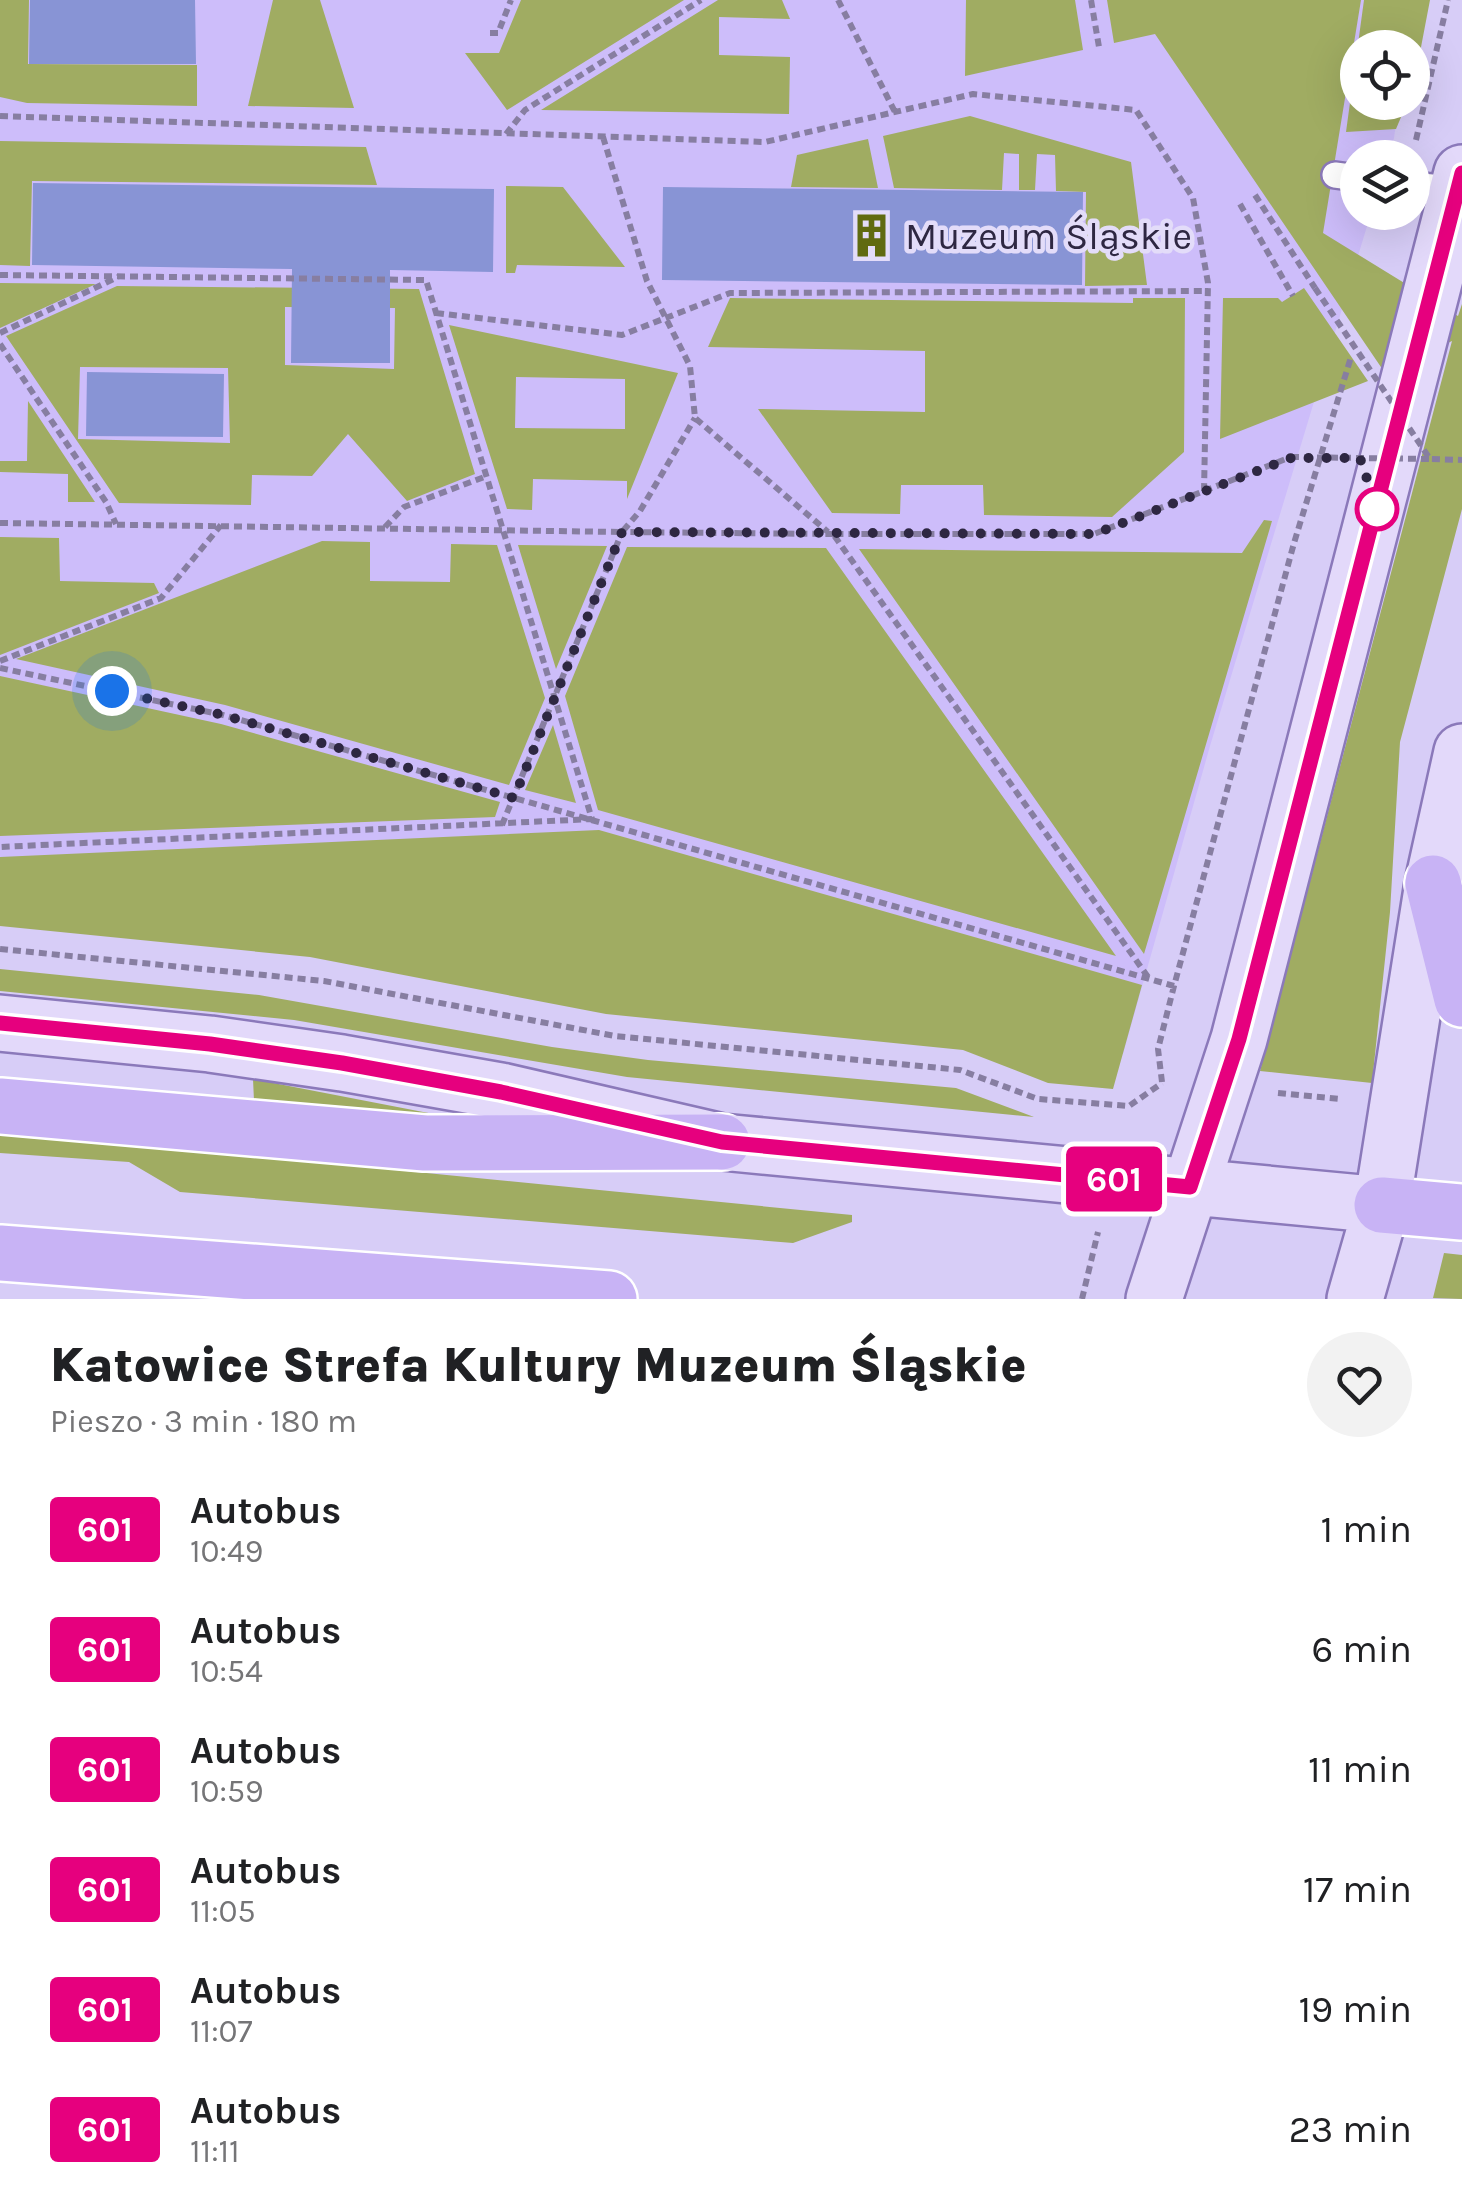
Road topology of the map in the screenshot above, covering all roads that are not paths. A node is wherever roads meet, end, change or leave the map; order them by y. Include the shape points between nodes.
1 (1449, 184) edge
2 (1462, 752) edge
3 (1433, 883) junction
4 (1462, 999) edge
5 (0, 1023) edge
6 (0, 1106) edge
7 (722, 1142) junction
8 (1190, 1187) junction
9 (1382, 1206) junction
10 (1462, 1212) edge
11 (0, 1253) edge
12 (1158, 1282) edge
13 (1357, 1290) edge
14 (609, 1299) edge

1 - 8 street via 1239,1039
2 - 3 street
3 - 4 main road
3 - 9 street
5 - 7 street via 342,1063
6 - 7 main road via 424,1143
7 - 8 street
8 - 9 street
8 - 12 street
9 - 10 main road
9 - 13 street
11 - 14 main road

